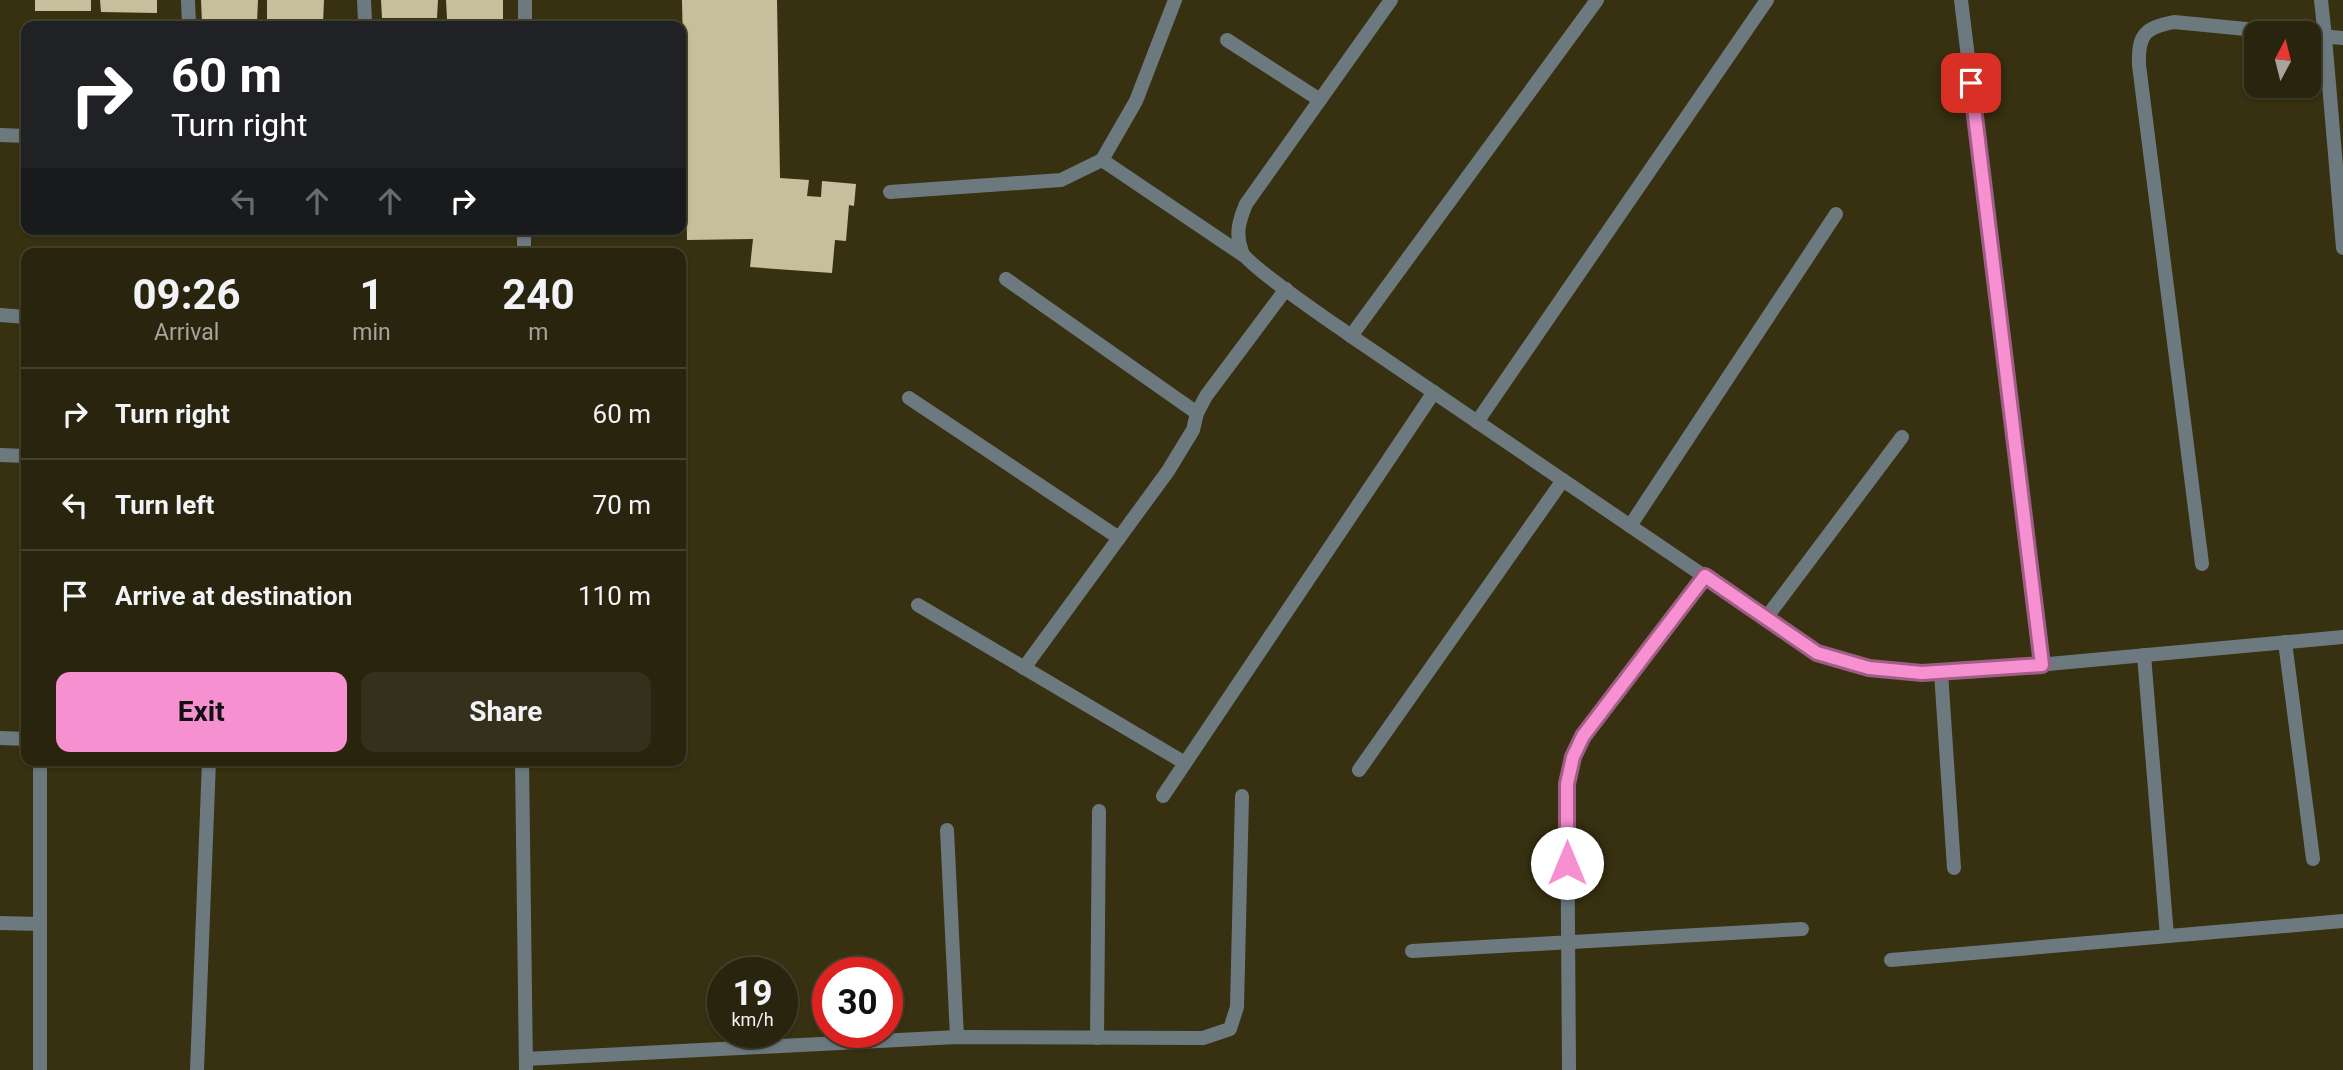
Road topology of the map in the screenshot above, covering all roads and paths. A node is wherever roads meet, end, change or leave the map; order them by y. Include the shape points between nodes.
1 (188, 0) edge
2 (364, 0) edge
3 (525, 0) edge
4 (1174, 0) edge
5 (1391, 0) edge
6 (1597, 0) edge
7 (1767, 0) edge
8 (1961, 0) edge
9 (2321, 0) edge
10 (188, 21) edge
11 (365, 21) edge
12 (525, 21) edge
13 (2244, 29) edge
14 (2321, 37) edge
15 (2325, 37) junction
16 (2343, 38) edge
17 (1227, 40) dead end
18 (1320, 100) junction
19 (0, 135) edge
20 (21, 136) edge
21 (1102, 160) junction
22 (890, 192) dead end
23 (1836, 214) dead end
24 (2343, 248) edge
25 (1242, 255) junction
26 (1006, 279) dead end
27 (1286, 289) junction
28 (0, 315) edge
29 (21, 317) edge
30 (1352, 336) junction
31 (1434, 392) junction
32 (909, 398) dead end
33 (1197, 414) junction
34 (1477, 422) junction
35 (1902, 437) dead end
36 (0, 455) edge
37 (21, 456) edge
38 (1563, 480) junction
39 (1630, 526) junction
40 (1119, 538) junction
41 (2202, 564) dead end
42 (1705, 576) junction
43 (918, 605) dead end
44 (1766, 618) junction
45 (2343, 637) edge
46 (2285, 642) junction
47 (2144, 655) junction
48 (2042, 665) junction
49 (1024, 668) junction
50 (1941, 672) junction
51 (0, 738) edge
52 (21, 739) edge
53 (1185, 763) junction
54 (40, 766) edge
55 (209, 766) edge
56 (522, 766) edge
57 (1359, 771) dead end
58 (1163, 796) dead end
59 (1242, 796) dead end
60 (1099, 811) dead end
61 (947, 830) dead end
62 (2312, 859) dead end
63 (1954, 868) dead end
64 (2343, 921) edge
65 (0, 923) edge
66 (40, 924) junction
67 (1802, 929) dead end
68 (2167, 936) junction
69 (1568, 943) junction
70 (1412, 951) dead end
71 (1891, 960) dead end
72 (957, 1037) junction
73 (1097, 1038) junction
74 (526, 1065) edge
75 (40, 1070) edge
76 (197, 1070) edge
77 (1569, 1070) edge

1 - 10 street
2 - 11 street
3 - 12 street
4 - 21 street via 1136,101
5 - 18 street
6 - 30 street
7 - 34 street
8 - 48 street
9 - 15 street
13 - 41 street via 2174,22 2159,25 2138,44
14 - 15 street
15 - 16 street
15 - 24 street
17 - 18 street
18 - 25 street via 1246,204 1237,227
19 - 20 street
21 - 22 street via 1061,180
21 - 25 street
23 - 39 street
25 - 27 street
26 - 33 street
27 - 30 street
27 - 33 street
28 - 29 street
30 - 31 street
31 - 34 street
31 - 53 street
32 - 40 street
33 - 40 street via 1168,471
34 - 38 street
35 - 44 street
36 - 37 street
38 - 39 street
38 - 57 street
39 - 42 street
40 - 49 street
42 - 44 street
42 - 69 street via 1583,736 1573,757 1567,784
43 - 49 street
44 - 50 street via 1817,653 1869,668
45 - 46 street
46 - 47 street
46 - 62 street
47 - 48 street
47 - 68 street
48 - 50 street
49 - 53 street
50 - 63 street
51 - 52 street
53 - 58 street
54 - 66 street
55 - 76 street
56 - 74 street
59 - 73 street via 1237,1007 1230,1029 1203,1038
60 - 73 street
61 - 72 street
64 - 68 street
65 - 66 street
66 - 75 street
67 - 69 street
68 - 71 street
69 - 70 street
69 - 77 street
72 - 73 street
72 - 74 street

